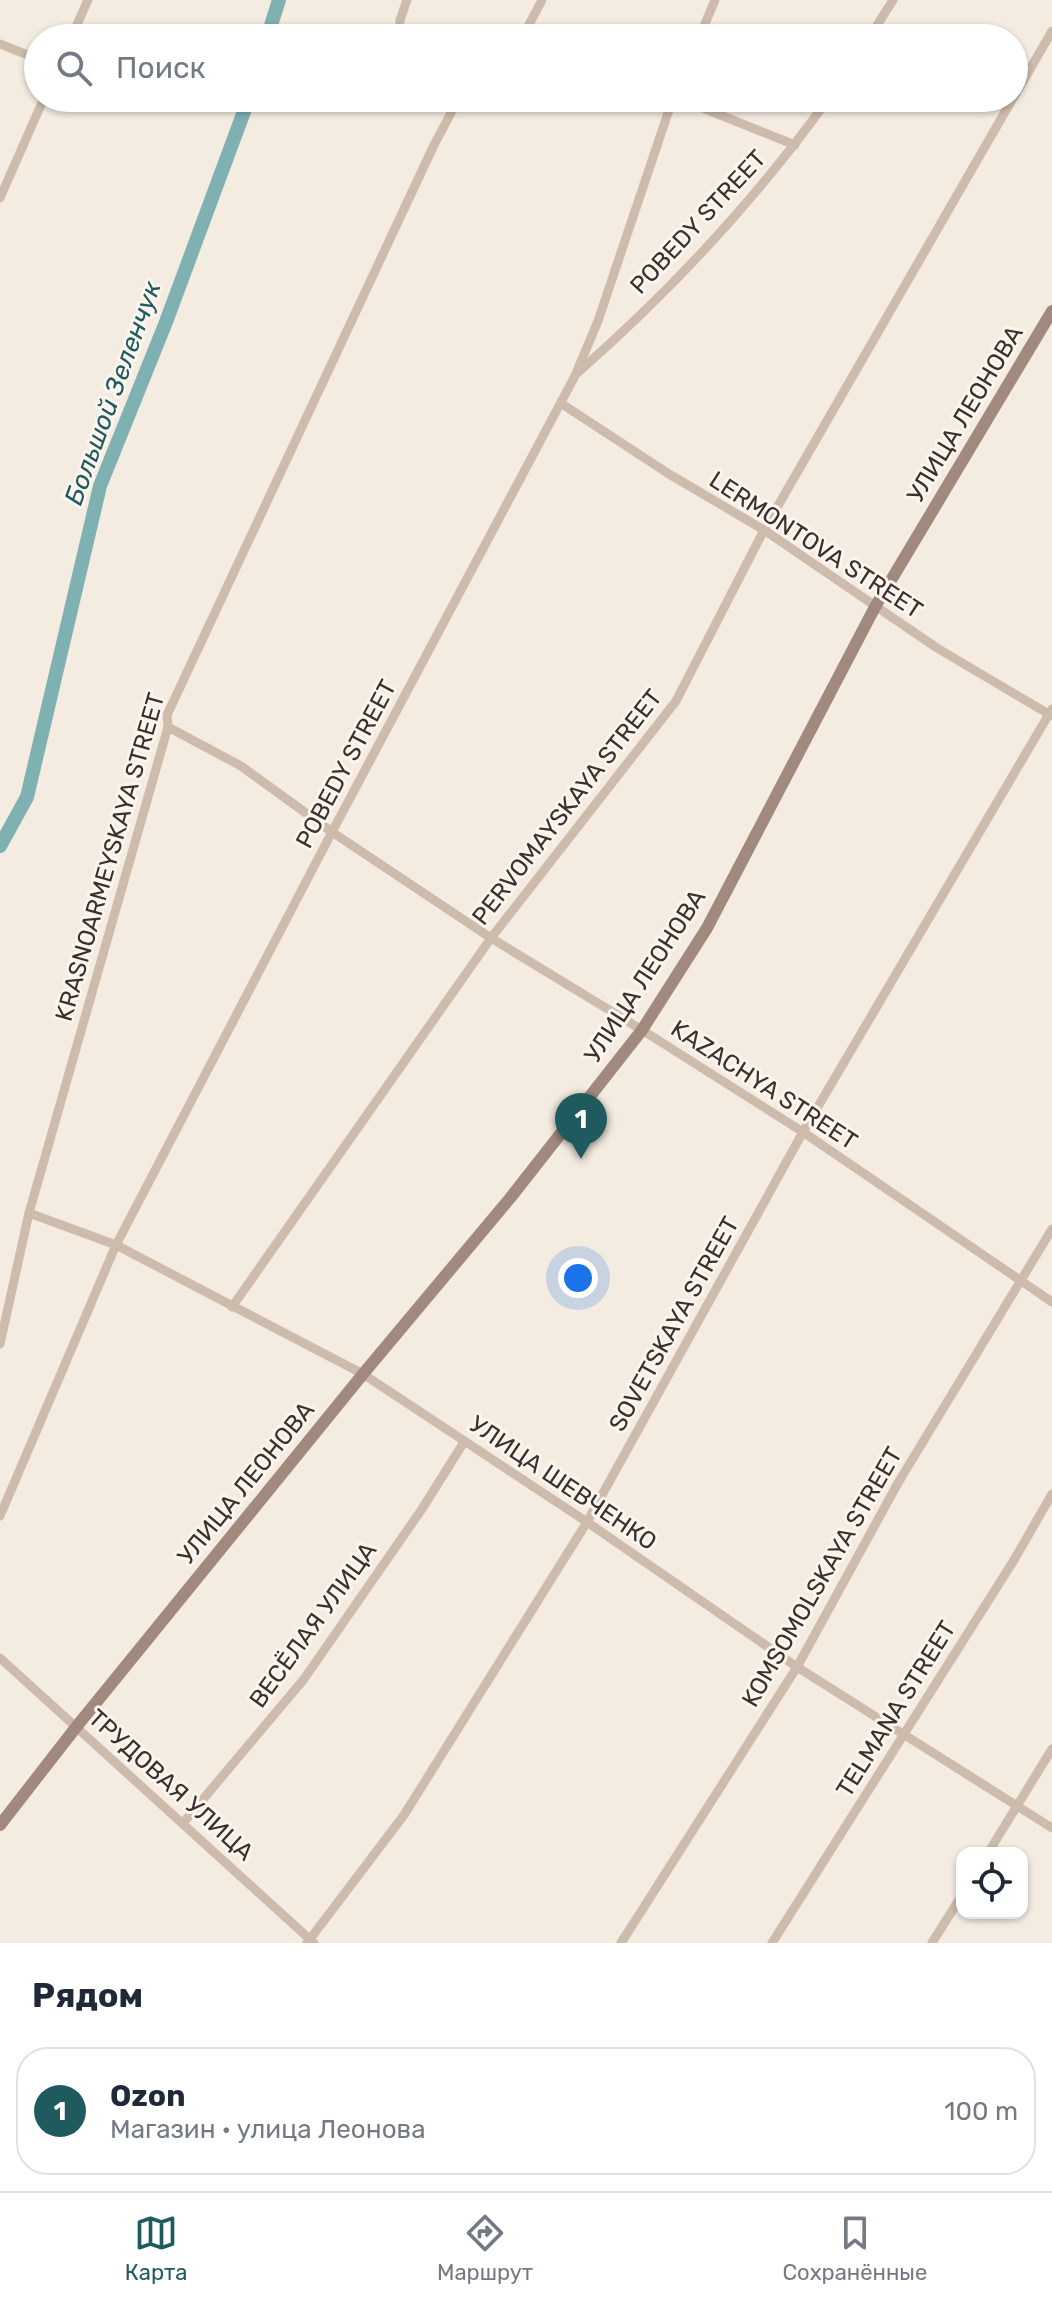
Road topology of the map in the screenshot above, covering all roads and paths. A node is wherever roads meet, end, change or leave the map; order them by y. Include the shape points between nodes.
1 (88, 0) edge
2 (407, 0) edge
3 (542, 0) edge
4 (715, 0) edge
5 (893, 0) edge
6 (77, 24) edge
7 (400, 24) edge
8 (529, 24) edge
9 (705, 24) edge
10 (878, 24) edge
11 (1052, 31) edge
12 (0, 44) edge
13 (24, 53) edge
14 (1028, 73) edge
15 (38, 112) edge
16 (452, 112) edge
17 (670, 112) edge
18 (711, 112) edge
19 (819, 112) edge
20 (1006, 112) edge
21 (795, 145) junction
22 (0, 198) edge
23 (1052, 311) edge
24 (576, 374) junction
25 (562, 404) junction
26 (764, 530) junction
27 (875, 607) junction
28 (1051, 713) edge
29 (168, 727) junction
30 (332, 832) junction
31 (491, 938) junction
32 (642, 1030) junction
33 (803, 1132) junction
34 (29, 1213) junction
35 (1052, 1229) edge
36 (116, 1245) junction
37 (1021, 1280) junction
38 (1052, 1302) edge
39 (232, 1307) junction
40 (0, 1344) edge
41 (363, 1374) junction
42 (464, 1442) junction
43 (1052, 1494) edge
44 (0, 1516) edge
45 (587, 1522) junction
46 (0, 1658) edge
47 (797, 1667) junction
48 (77, 1726) junction
49 (904, 1734) junction
50 (1052, 1749) edge
51 (1017, 1805) junction
52 (183, 1823) junction
53 (0, 1825) edge
54 (1052, 1828) edge
55 (992, 1847) edge
56 (956, 1905) edge
57 (311, 1942) edge
58 (621, 1943) edge
59 (772, 1943) edge
60 (932, 1943) edge

1 - 6 street
2 - 7 street
3 - 8 street
4 - 9 street
5 - 10 street
11 - 14 street, PERVOMAYSKAYA STREET
12 - 13 street
15 - 22 street
16 - 29 street, KRASNOARMEYSKAYA STREET via 167,715
17 - 24 street
18 - 21 street
19 - 21 street, POBEDY STREET
20 - 26 street, PERVOMAYSKAYA STREET
21 - 24 street, POBEDY STREET via 744,207
23 - 27 main road, УЛИЦА ЛЕОНОВА
24 - 25 street, POBEDY STREET
25 - 26 street, LERMONTOVA STREET
25 - 30 street, POBEDY STREET
26 - 27 street, LERMONTOVA STREET
26 - 31 street, PERVOMAYSKAYA STREET via 676,701
27 - 28 street, LERMONTOVA STREET
27 - 32 main road, УЛИЦА ЛЕОНОВА via 707,928
28 - 33 street, SOVETSKAYA STREET
29 - 30 street, KAZACHYA STREET via 241,766
29 - 34 street, KRASNOARMEYSKAYA STREET
30 - 31 street, KAZACHYA STREET
30 - 36 street, POBEDY STREET
31 - 32 street, KAZACHYA STREET
31 - 39 street, PERVOMAYSKAYA STREET
32 - 33 street, KAZACHYA STREET
32 - 41 main road, УЛИЦА ЛЕОНОВА
33 - 37 street, KAZACHYA STREET
33 - 45 street, SOVETSKAYA STREET
34 - 36 street, УЛИЦА ШЕВЧЕНКО
34 - 40 street, KRASNOARMEYSKAYA STREET
35 - 37 street, KOMSOMOLSKAYA STREET
36 - 39 street, УЛИЦА ШЕВЧЕНКО
36 - 44 street, POBEDY STREET
37 - 38 street, KAZACHYA STREET
37 - 47 street, KOMSOMOLSKAYA STREET via 898,1483
39 - 41 street, УЛИЦА ШЕВЧЕНКО
41 - 42 street, УЛИЦА ШЕВЧЕНКО
41 - 48 main road, УЛИЦА ЛЕОНОВА
42 - 45 street, УЛИЦА ШЕВЧЕНКО
42 - 52 street, ВЕСЁЛАЯ УЛИЦА via 304,1679
43 - 49 street, TELMANA STREET
45 - 47 street, УЛИЦА ШЕВЧЕНКО
45 - 57 street, SOVETSKAYA STREET via 404,1815
46 - 48 street, ТРУДОВАЯ УЛИЦА
47 - 49 street, УЛИЦА ШЕВЧЕНКО
47 - 58 street, KOMSOMOLSKAYA STREET
48 - 52 street, ТРУДОВАЯ УЛИЦА
48 - 53 main road, УЛИЦА ЛЕОНОВА
49 - 51 street, УЛИЦА ШЕВЧЕНКО
49 - 59 street, TELMANA STREET
50 - 51 street
51 - 54 street, УЛИЦА ШЕВЧЕНКО
51 - 55 street
52 - 57 street, ТРУДОВАЯ УЛИЦА
56 - 60 street

